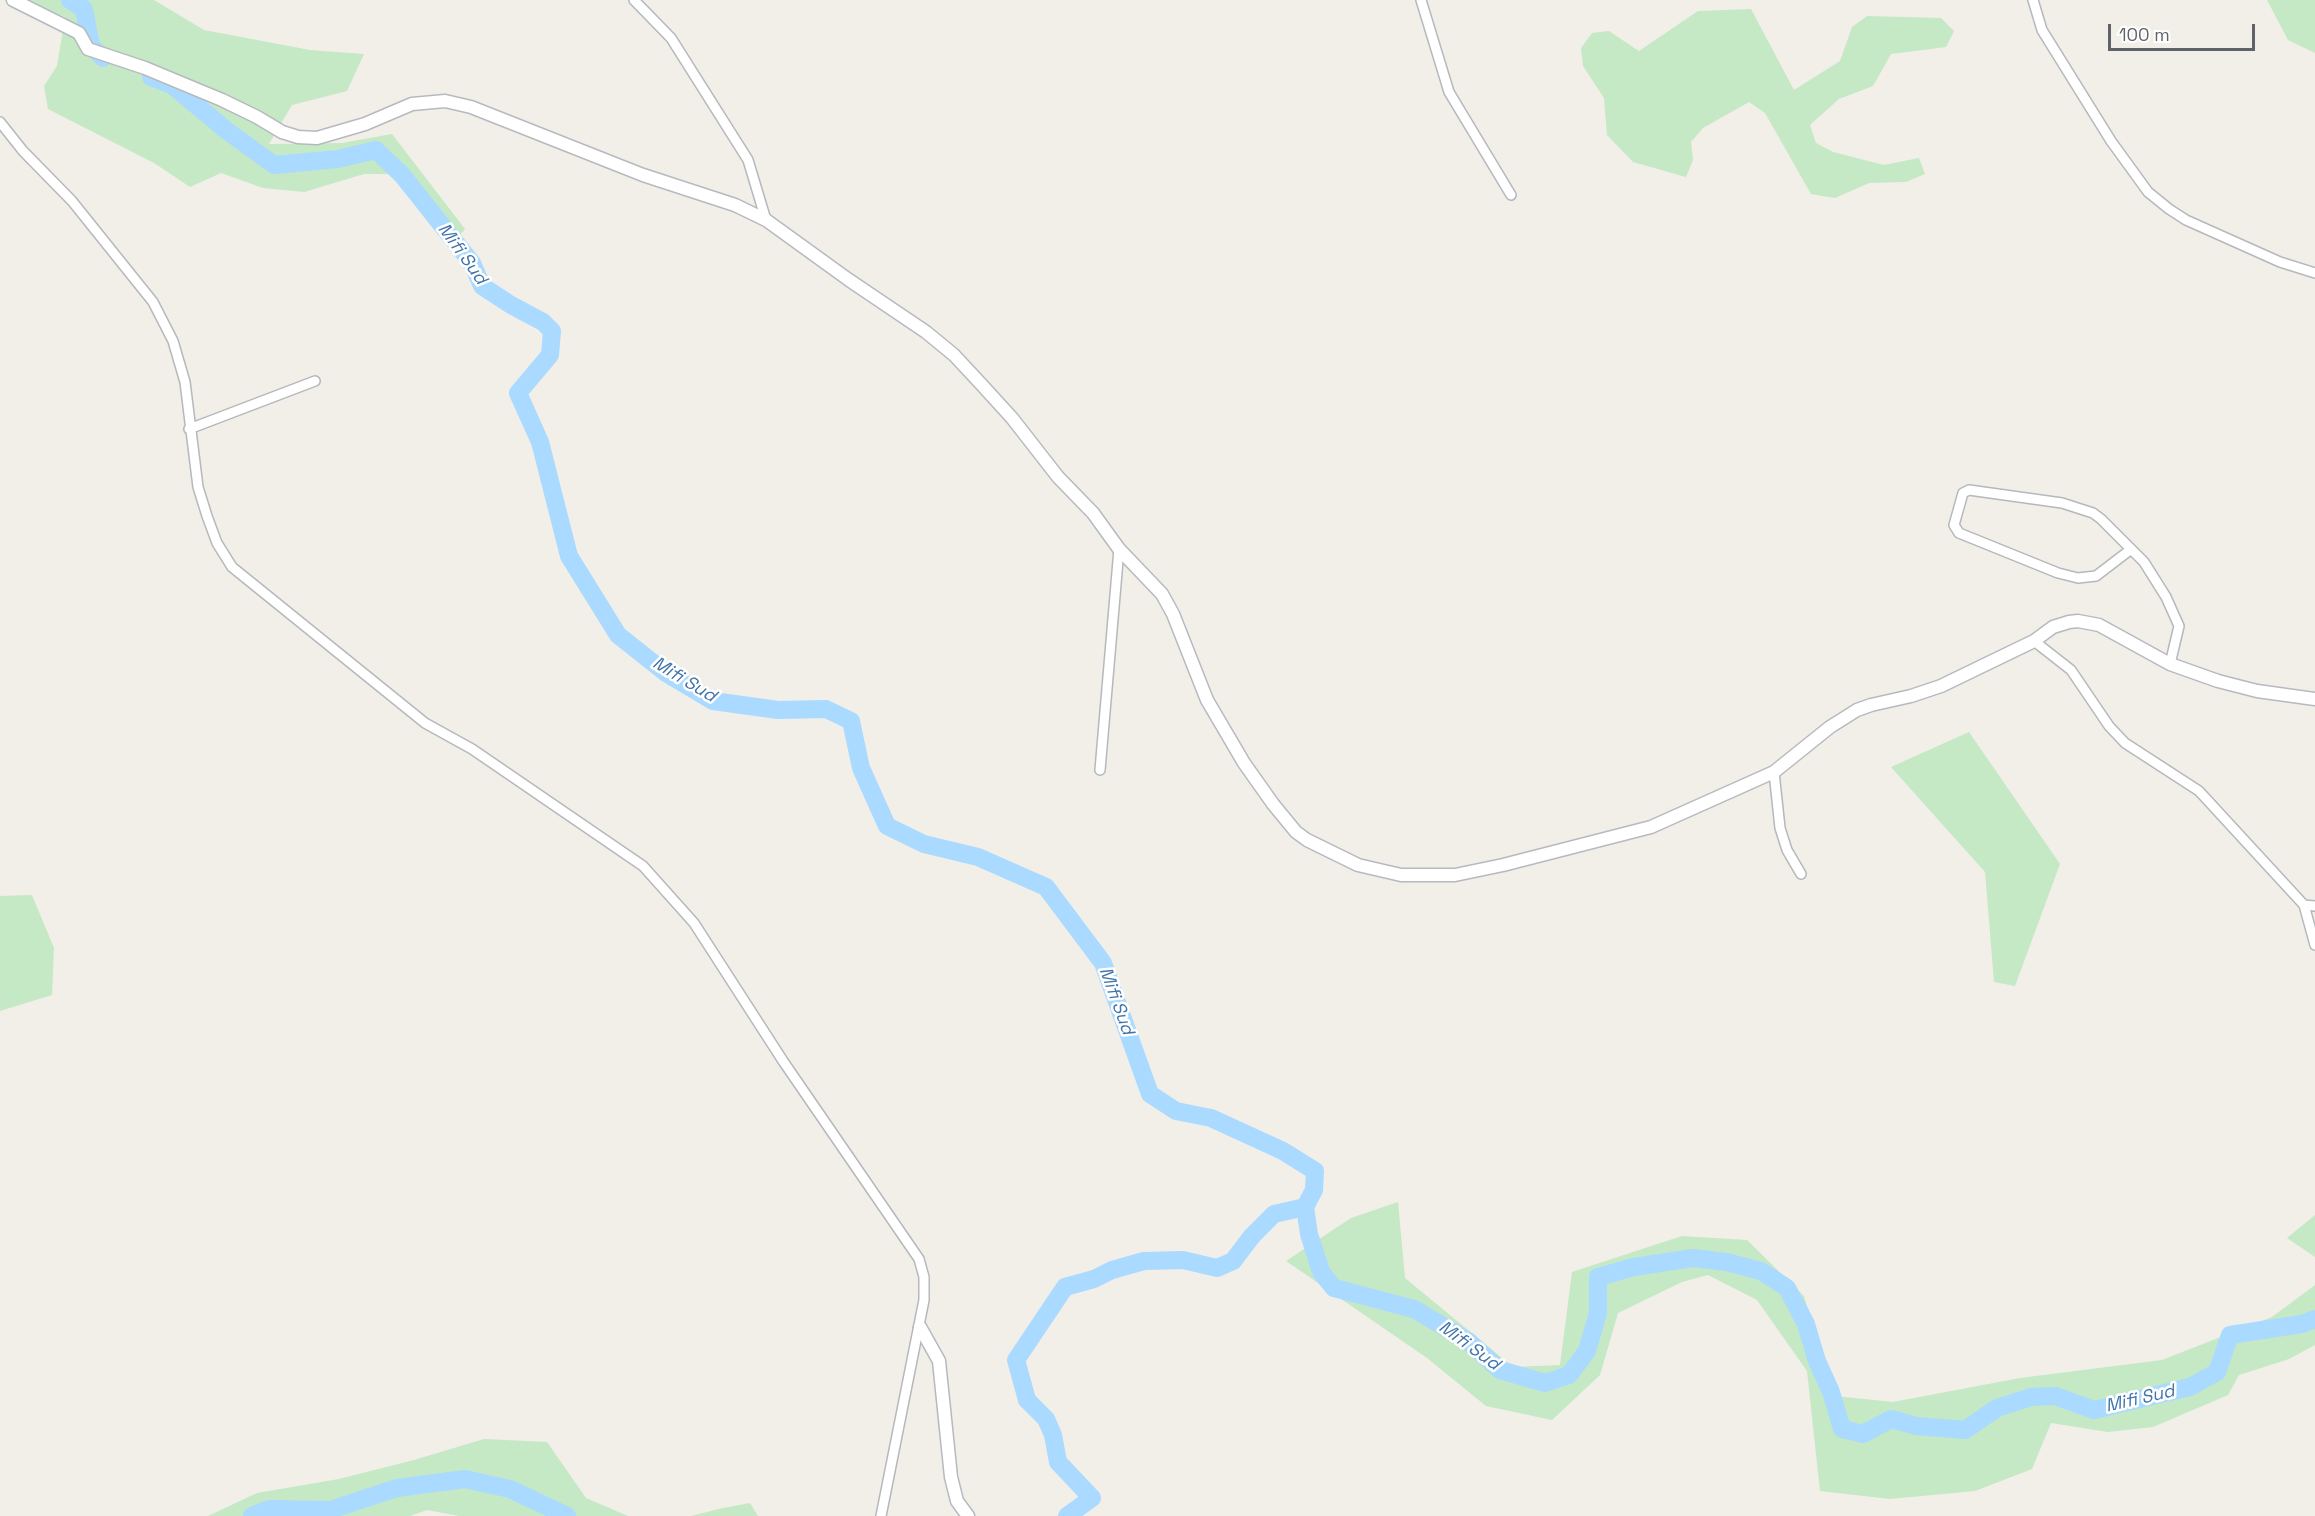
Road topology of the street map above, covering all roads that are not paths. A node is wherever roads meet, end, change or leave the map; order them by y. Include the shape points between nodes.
1 (13, 0) edge
2 (634, 0) edge
3 (1421, 0) edge
4 (2033, 0) edge
5 (0, 122) edge
6 (1511, 195) dead end
7 (766, 220) junction
8 (2315, 273) edge
9 (315, 381) dead end
10 (189, 429) junction
11 (1119, 549) junction
12 (2130, 550) junction
13 (2034, 640) junction
14 (2170, 664) junction
15 (2315, 699) edge
16 (1100, 770) dead end
17 (1774, 772) junction
18 (1801, 874) dead end
19 (2304, 905) junction
20 (2315, 906) edge
21 (2315, 945) edge
22 (920, 1327) junction
23 (881, 1516) edge
24 (968, 1516) edge

1 - 7 street via 79,33 88,49 222,100 298,138 317,138 365,124 412,104 445,101 471,106
2 - 7 street via 671,38 748,160
3 - 6 street via 1449,92
4 - 8 street via 2042,30 2111,141 2148,192 2186,220 2280,262
5 - 10 street via 72,201 153,302 173,341 185,382
7 - 11 street via 954,355 1093,513
9 - 10 street
10 - 22 street via 207,516 232,567 425,723 472,749 643,866 694,923 783,1062 919,1259 924,1277
11 - 16 street
11 - 17 street via 1162,594 1207,700 1244,764 1273,804 1296,832 1351,863 1401,875 1447,876 1494,867 1651,826
12 - 12 street via 2093,513 2038,499 1969,490 1963,494 1954,525 1959,533 2078,578 2096,576
12 - 14 street via 2144,562 2179,626
13 - 14 street via 2059,624 2090,622
13 - 17 street via 1941,686 1857,710
13 - 19 street via 2071,670 2125,743 2199,791
14 - 15 street via 2257,691
17 - 18 street via 1780,828
19 - 20 street
19 - 21 street
22 - 23 street
22 - 24 street via 939,1361 951,1477 957,1501

